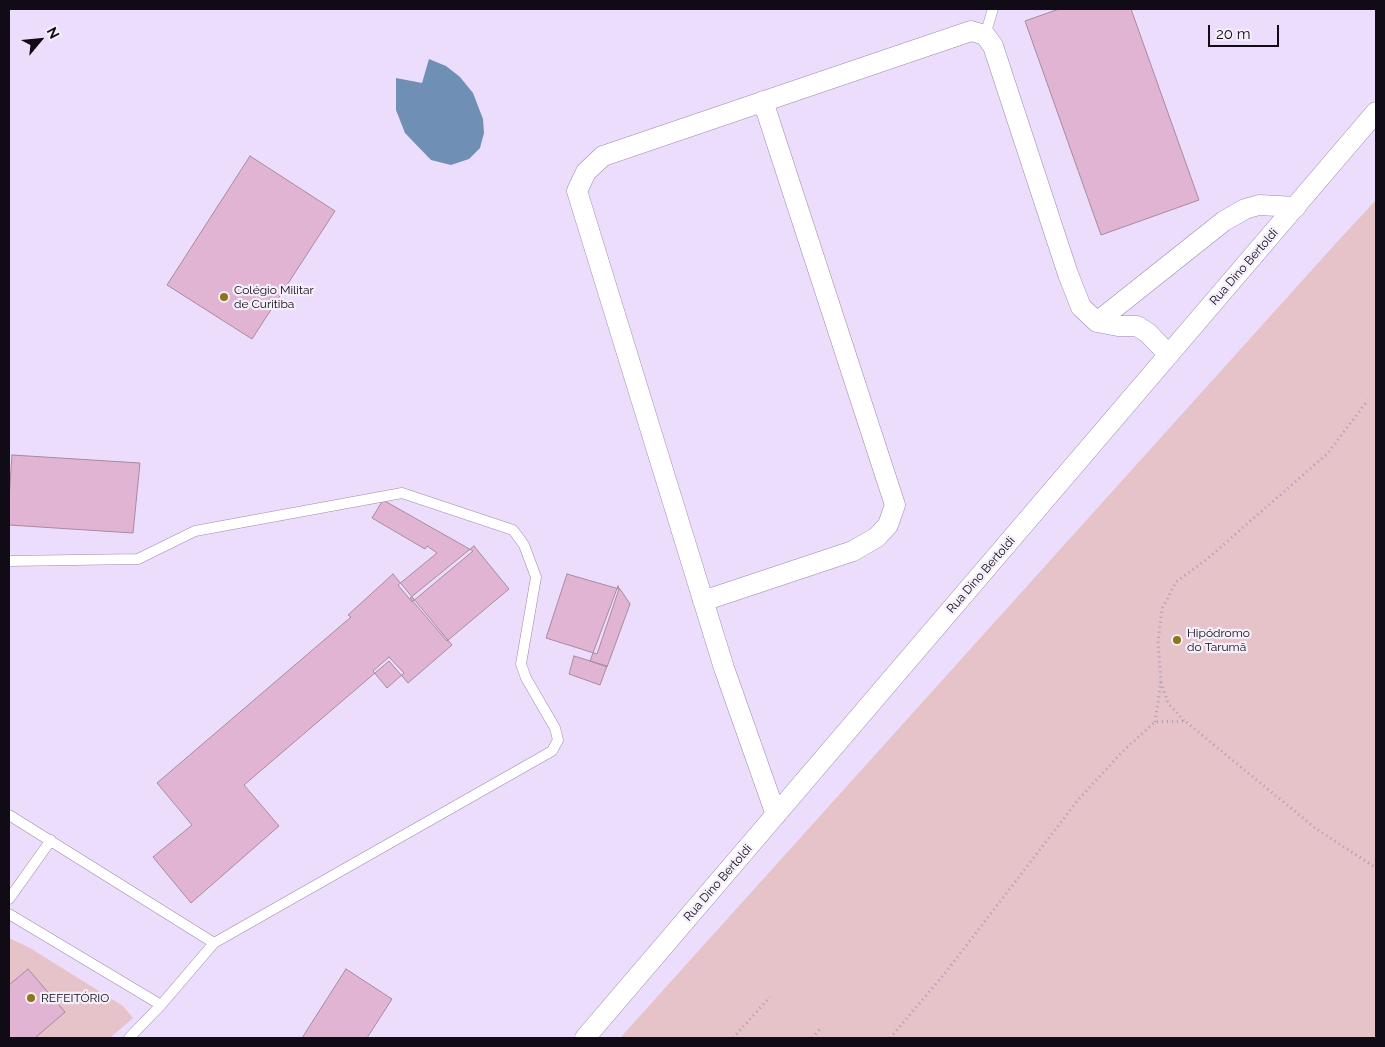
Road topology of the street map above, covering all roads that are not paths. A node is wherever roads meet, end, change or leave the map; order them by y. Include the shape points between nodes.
1 (993, 9) edge
2 (985, 35) junction
3 (763, 101) junction
4 (1376, 112) edge
5 (1296, 207) junction
6 (1097, 322) junction
7 (1169, 355) junction
8 (9, 561) edge
9 (704, 601) junction
10 (9, 815) edge
11 (776, 815) junction
12 (51, 840) junction
13 (9, 899) edge
14 (9, 914) edge
15 (214, 942) junction
16 (161, 1005) junction
17 (130, 1038) edge
18 (585, 1038) edge

1 - 2 lane
2 - 3 street via 971,31
2 - 6 street via 993,46 1068,274 1081,307
3 - 9 street via 603,156 586,172 577,190
3 - 9 street via 894,505 888,525 877,538 853,551
4 - 5 street, Rua Dino Bertoldi
5 - 6 street via 1260,205 1224,221
5 - 7 street, Rua Dino Bertoldi
6 - 7 street via 1137,326
7 - 11 street, Rua Dino Bertoldi
8 - 15 lane via 138,559 195,531 402,493 513,530 524,545 536,577 521,664 555,728 558,740 552,751
9 - 11 street
10 - 12 lane
11 - 18 street, Rua Dino Bertoldi
12 - 13 lane
12 - 15 lane
14 - 16 lane
15 - 16 lane
16 - 17 lane

